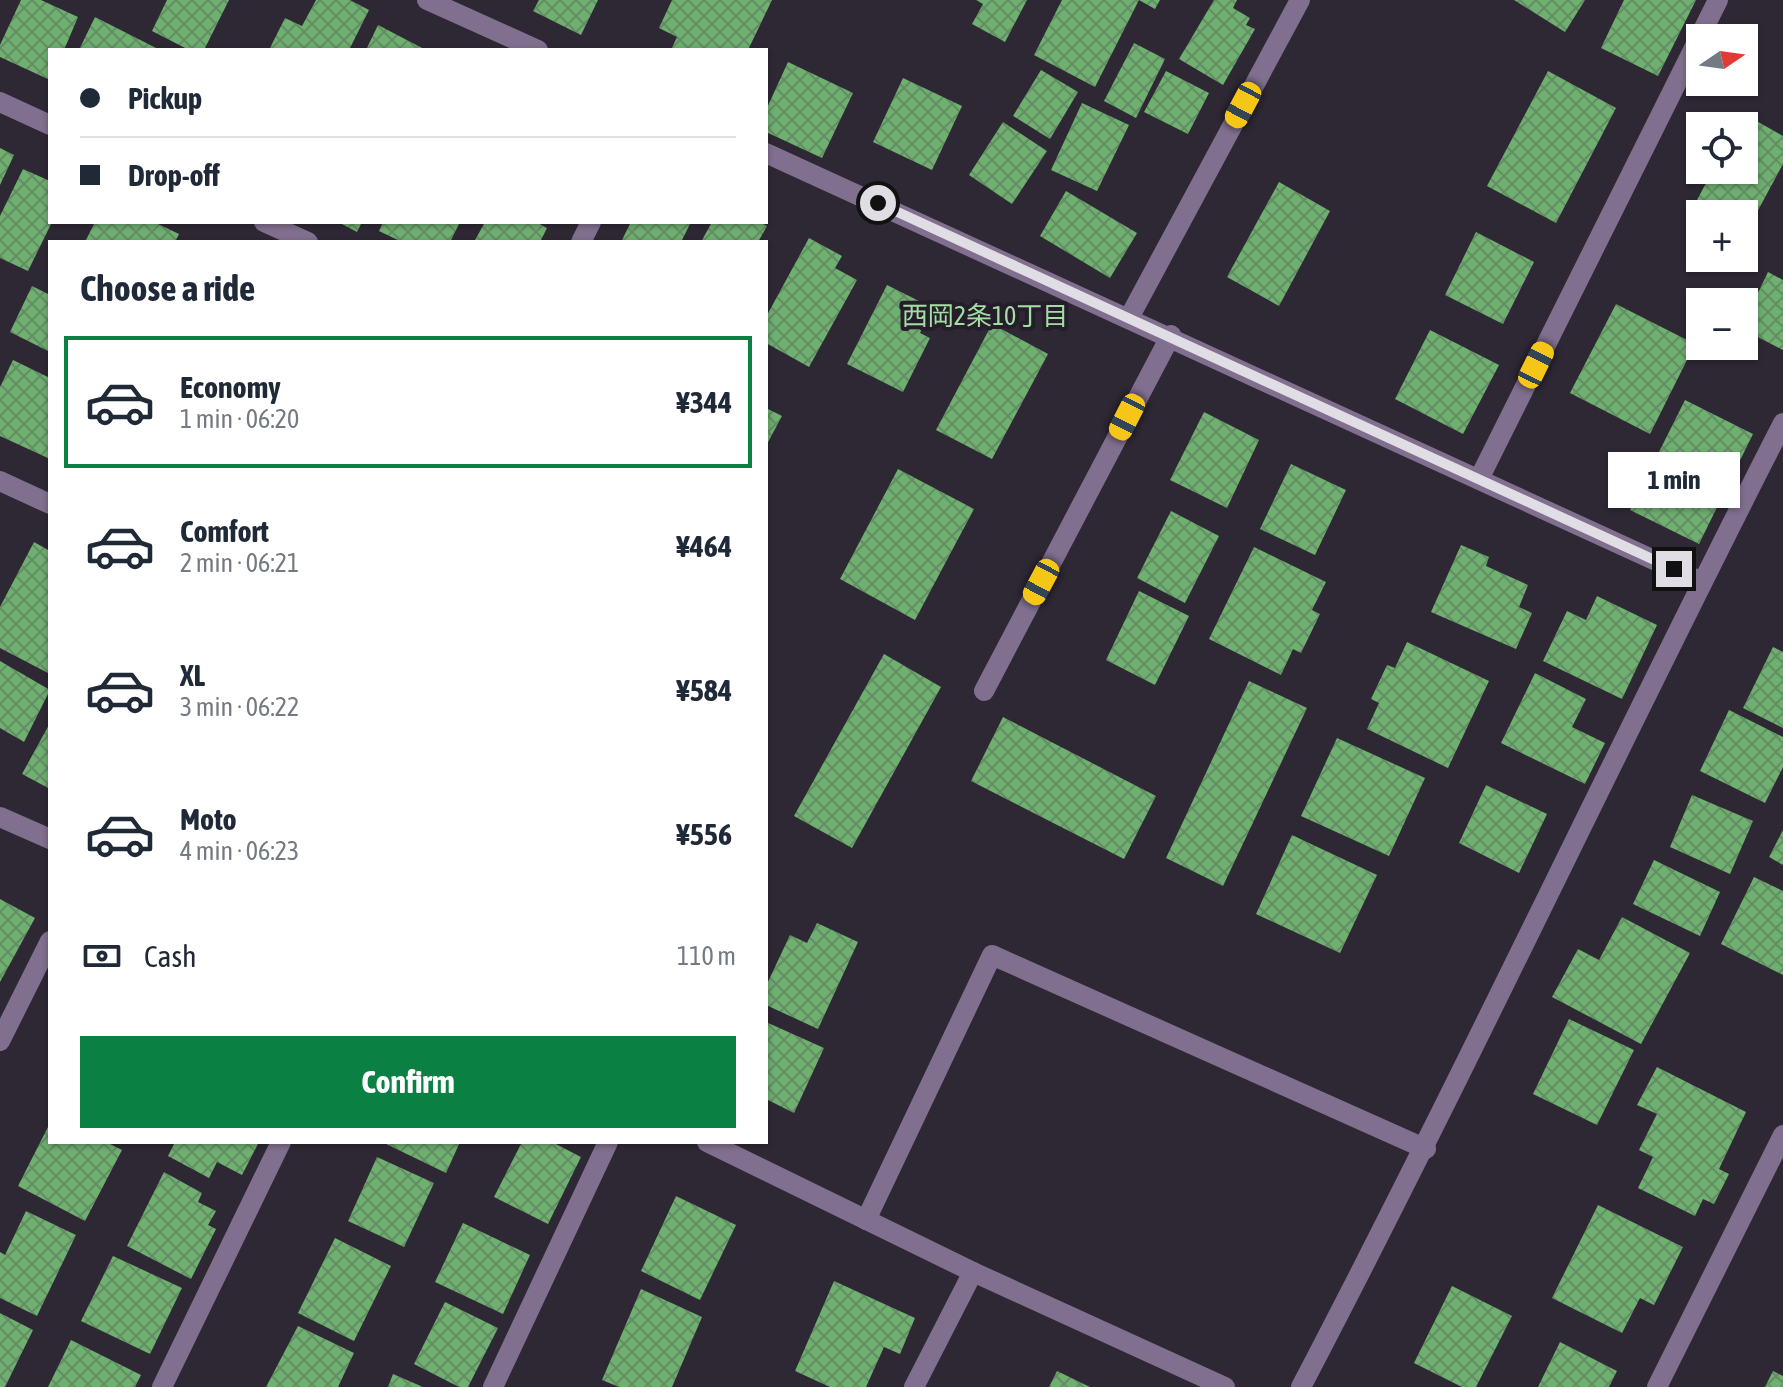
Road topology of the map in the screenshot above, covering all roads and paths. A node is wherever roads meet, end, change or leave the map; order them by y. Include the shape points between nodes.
1 (427, 0) edge
2 (1300, 0) edge
3 (1718, 0) edge
4 (534, 48) edge
5 (0, 102) edge
6 (48, 124) edge
7 (768, 154) edge
8 (268, 224) edge
9 (304, 240) edge
10 (1130, 316) junction
11 (1171, 335) junction
12 (1783, 423) edge
13 (1480, 477) junction
14 (0, 481) edge
15 (48, 503) edge
16 (1702, 582) junction
17 (984, 691) dead end
18 (0, 817) edge
19 (48, 838) edge
20 (48, 945) edge
21 (0, 1041) edge
22 (1783, 1135) edge
23 (280, 1144) edge
24 (607, 1144) edge
25 (711, 1144) edge
26 (1426, 1149) junction
27 (866, 1220) junction
28 (973, 1272) junction
29 (162, 1387) edge
30 (493, 1387) edge
31 (914, 1387) edge
32 (1225, 1387) edge
33 (1301, 1387) edge
34 (1657, 1387) edge

1 - 4 street
2 - 10 street
3 - 13 street
5 - 6 street
7 - 10 street
8 - 9 street
10 - 11 street
11 - 13 street
11 - 17 street
12 - 16 street
13 - 16 street
14 - 15 street
16 - 26 street
18 - 19 street
20 - 21 street
22 - 34 street
23 - 29 street
24 - 30 street
25 - 27 street
26 - 27 street via 992,955
26 - 33 street
27 - 28 street
28 - 31 street
28 - 32 street

